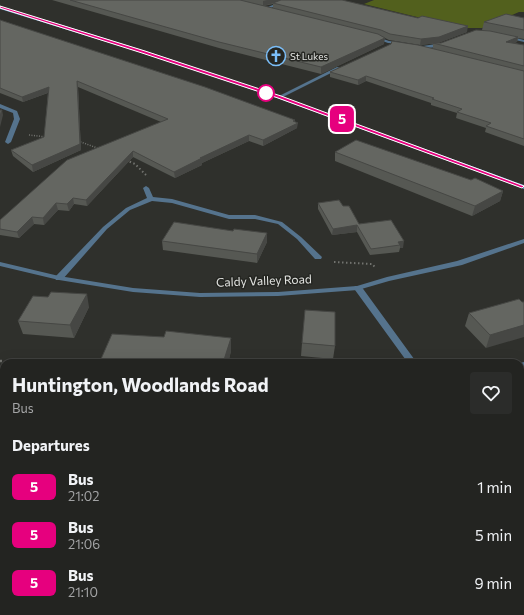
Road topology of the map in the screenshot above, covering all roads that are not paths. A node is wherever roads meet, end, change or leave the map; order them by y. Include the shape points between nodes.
1 (288, 0) edge
2 (258, 7) edge
3 (0, 8) edge
4 (265, 9) junction
5 (273, 11) edge
6 (372, 36) edge
7 (505, 36) edge
8 (524, 41) edge
9 (445, 44) edge
10 (418, 47) junction
11 (433, 51) edge
12 (347, 65) edge
13 (279, 97) junction
14 (0, 106) edge
15 (8, 142) dead end
16 (524, 186) edge
17 (146, 188) road end
18 (151, 199) junction
19 (524, 240) edge
20 (318, 256) road end
21 (0, 264) edge
22 (59, 278) junction
23 (358, 288) junction
24 (410, 359) edge

1 - 4 street
2 - 4 street
3 - 13 main road
4 - 5 street
6 - 10 street via 388,44
7 - 8 street
9 - 10 street
10 - 11 street
12 - 13 street
13 - 16 main road
14 - 15 street via 15,112 17,119
17 - 18 street
18 - 20 street via 172,201 229,217 255,217 280,223
18 - 22 street via 128,209 104,228
19 - 23 street, Caldy Valley Road via 459,263 387,278
21 - 22 street, Caldy Valley Road
22 - 23 street, Caldy Valley Road via 133,290 200,295 278,294
23 - 24 street

